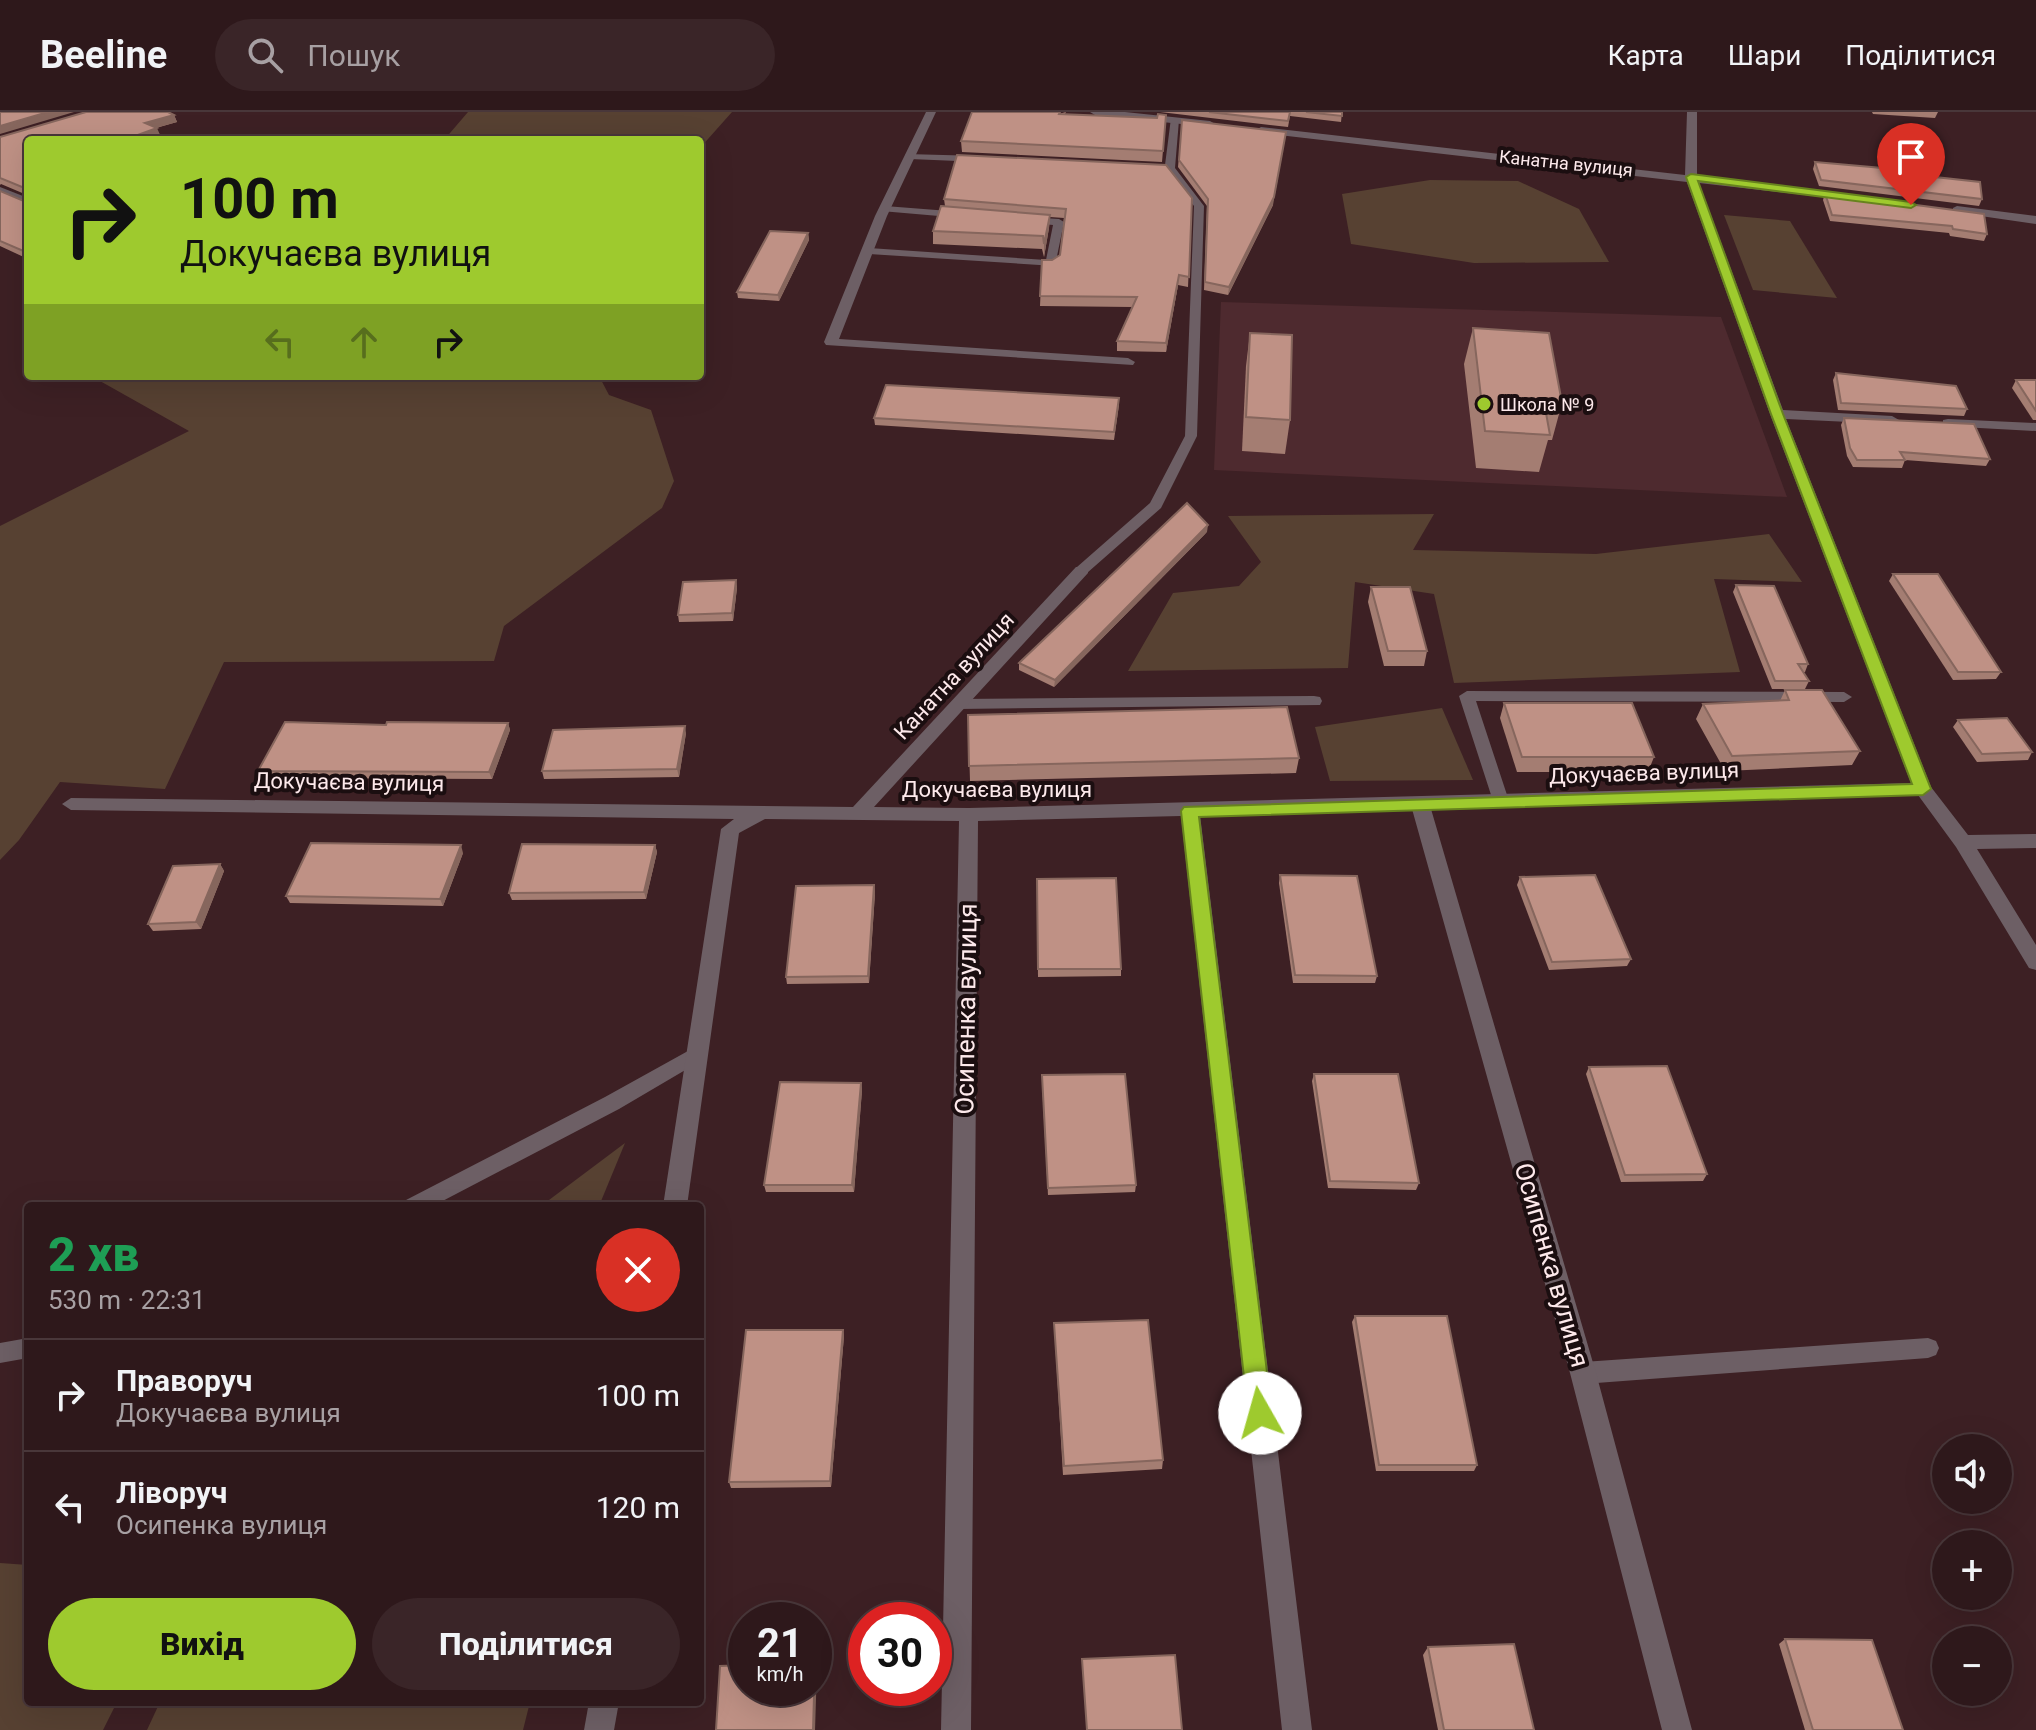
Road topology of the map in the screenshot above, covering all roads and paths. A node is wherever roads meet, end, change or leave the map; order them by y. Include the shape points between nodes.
1 (931, 112) edge
2 (1095, 112) edge
3 (1692, 112) edge
4 (1174, 120) junction
5 (1221, 125) edge
6 (1252, 129) edge
7 (910, 156) junction
8 (1002, 160) edge
9 (1139, 166) edge
10 (1170, 168) junction
11 (1691, 177) junction
12 (0, 190) edge
13 (1864, 199) edge
14 (24, 200) edge
15 (885, 209) junction
16 (1942, 209) edge
17 (980, 216) edge
18 (1011, 219) edge
19 (2036, 220) edge
20 (869, 251) junction
21 (1128, 362) dead end
22 (1777, 414) junction
23 (2036, 427) edge
24 (1082, 570) joint
25 (1844, 697) dead end
26 (1314, 701) dead end
27 (958, 704) junction
28 (1923, 789) junction
29 (1501, 801) junction
30 (1420, 803) junction
31 (71, 804) dead end
32 (764, 810) junction
33 (1190, 811) junction
34 (859, 812) junction
35 (969, 815) junction
36 (2036, 841) edge
37 (1963, 842) junction
38 (2036, 962) edge
39 (697, 1054) junction
40 (421, 1202) edge
41 (676, 1202) edge
42 (1928, 1348) dead end
43 (24, 1349) edge
44 (0, 1353) edge
45 (1583, 1373) junction
46 (603, 1706) edge
47 (599, 1730) edge
48 (956, 1730) edge
49 (1297, 1730) edge
50 (1677, 1730) edge

1 - 7 street
2 - 4 street
3 - 11 street
4 - 5 street
4 - 10 lane
6 - 11 street, Канатна вулиця
7 - 8 lane
7 - 15 street
9 - 10 lane
10 - 24 lane via 1199,206 1191,436 1156,505
11 - 13 street, Канатна вулиця
11 - 22 street
12 - 14 street
15 - 17 lane
15 - 20 street
16 - 19 street
18 - 20 lane via 1059,222 1051,264
20 - 21 street via 831,342
22 - 23 street
22 - 28 street
24 - 27 street, Канатна вулиця
25 - 29 lane via 1467,696
26 - 27 lane
27 - 34 street, Канатна вулиця
28 - 29 street, Докучаєва вулиця
28 - 37 street
29 - 30 street, Докучаєва вулиця
30 - 33 street, Докучаєва вулиця
30 - 45 street, Осипенка вулиця
31 - 32 street, Докучаєва вулиця
32 - 34 street, Докучаєва вулиця
32 - 39 street via 730,829
33 - 35 street, Докучаєва вулиця
33 - 49 street
34 - 35 street, Докучаєва вулиця
35 - 48 street, Осипенка вулиця
36 - 37 street
37 - 38 street
39 - 40 lane
39 - 41 street
42 - 45 lane
43 - 44 lane
45 - 50 street, Осипенка вулиця
46 - 47 street

